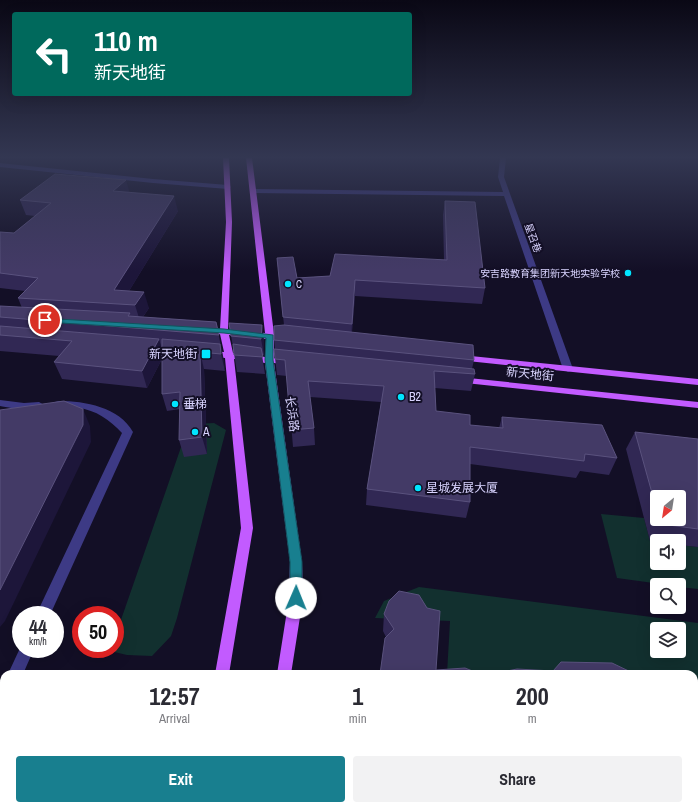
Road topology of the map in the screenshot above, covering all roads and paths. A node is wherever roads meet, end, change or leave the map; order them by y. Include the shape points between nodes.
1 (228, 196) edge
2 (254, 196) edge
3 (508, 196) edge
4 (193, 329) edge
5 (224, 331) junction
6 (270, 336) junction
7 (293, 339) edge
8 (206, 354) edge
9 (229, 356) junction
10 (450, 356) edge
11 (269, 360) junction
12 (301, 363) edge
13 (568, 369) junction
14 (451, 379) edge
15 (698, 382) edge
16 (0, 403) edge
17 (698, 405) edge
18 (47, 606) edge
19 (23, 658) edge
20 (17, 670) edge
21 (223, 670) edge
22 (285, 670) edge

1 - 5 main road
2 - 6 main road, 长浜路
3 - 13 street, 星召巷
4 - 5 main road
5 - 6 main road
5 - 9 main road
6 - 7 main road
6 - 11 main road, 长浜路
8 - 9 main road
9 - 11 main road
9 - 21 main road via 247,528
10 - 13 main road, 新天地街
11 - 12 main road
11 - 22 main road, 长浜路 via 296,562 296,598
13 - 15 main road, 新天地街
14 - 17 main road, 新天地街
16 - 18 street via 24,406 89,406 116,419 128,432
19 - 20 street

